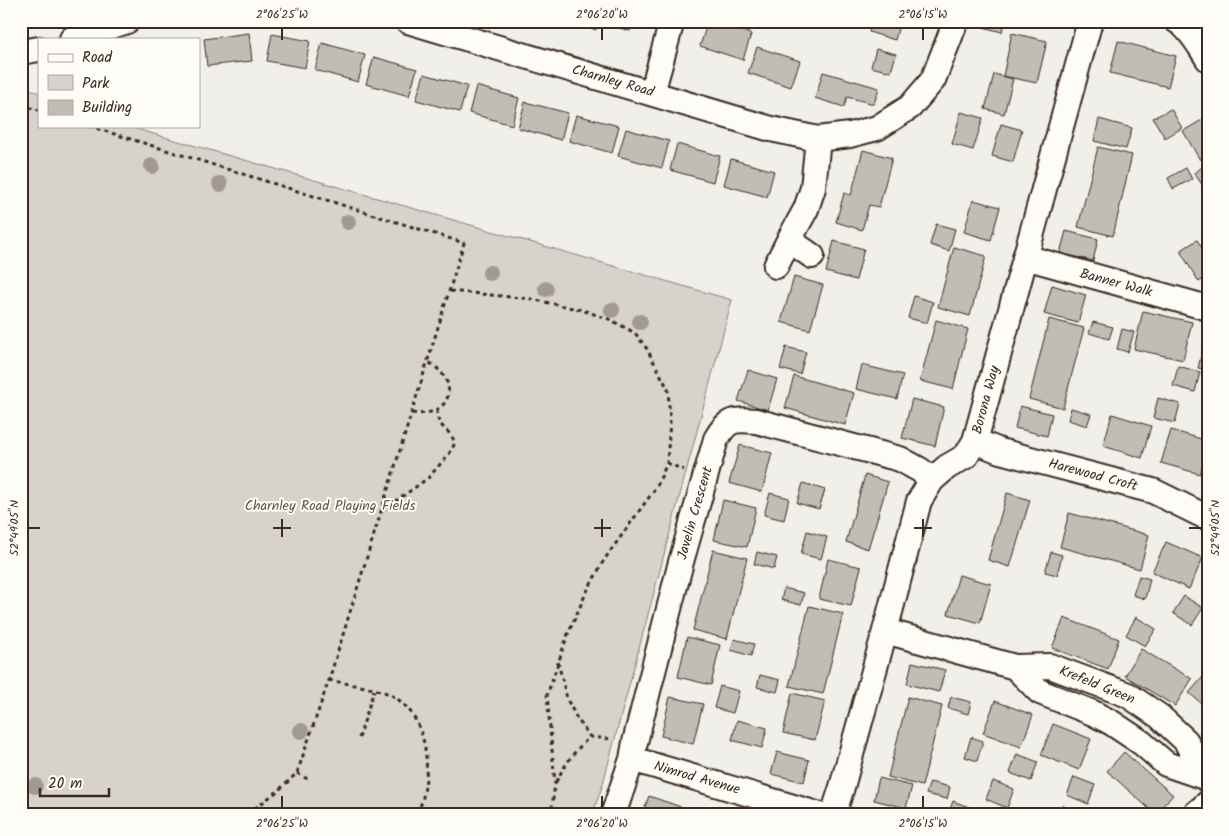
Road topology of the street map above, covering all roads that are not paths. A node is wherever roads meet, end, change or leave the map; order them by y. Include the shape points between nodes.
1 (127, 21) edge
2 (408, 21) edge
3 (672, 21) edge
4 (956, 21) edge
5 (1090, 21) edge
6 (1177, 21) edge
7 (75, 38) edge
8 (38, 49) edge
9 (21, 52) edge
10 (1208, 59) edge
11 (652, 92) junction
12 (818, 139) junction
13 (789, 240) junction
14 (812, 256) dead end
15 (1025, 257) junction
16 (776, 266) dead end
17 (1208, 308) edge
18 (975, 441) junction
19 (932, 480) junction
20 (1208, 518) edge
21 (886, 630) junction
22 (1014, 667) junction
23 (632, 759) junction
24 (1206, 778) edge
25 (1208, 803) edge
26 (613, 815) edge
27 (820, 815) edge
28 (833, 815) edge
29 (1194, 815) edge

1 - 7 street
2 - 11 street, Charnley Road
3 - 11 street
4 - 12 street, Charnley Road via 933,80 910,107 877,128
5 - 15 street, Borona Way
6 - 10 street
8 - 9 street
11 - 12 street, Charnley Road via 771,129
12 - 13 street via 814,188
13 - 14 street
13 - 16 street
15 - 17 street, Banner Walk
15 - 18 street, Borona Way
18 - 19 street, Borona Way via 966,456
18 - 20 street, Harewood Croft via 1000,451 1153,491
19 - 21 street, Borona Way via 919,501
19 - 23 street, Javelin Crescent via 900,460 756,421 738,419 724,426 716,439 682,562
21 - 22 street, Krefeld Green
21 - 28 street, Borona Way
22 - 24 street, Krefeld Green via 1040,692 1112,723 1166,764
22 - 24 street, Krefeld Green via 1050,666 1128,695 1160,716 1186,741
23 - 26 street, Javelin Crescent
23 - 27 street, Nimrod Avenue
25 - 29 street

